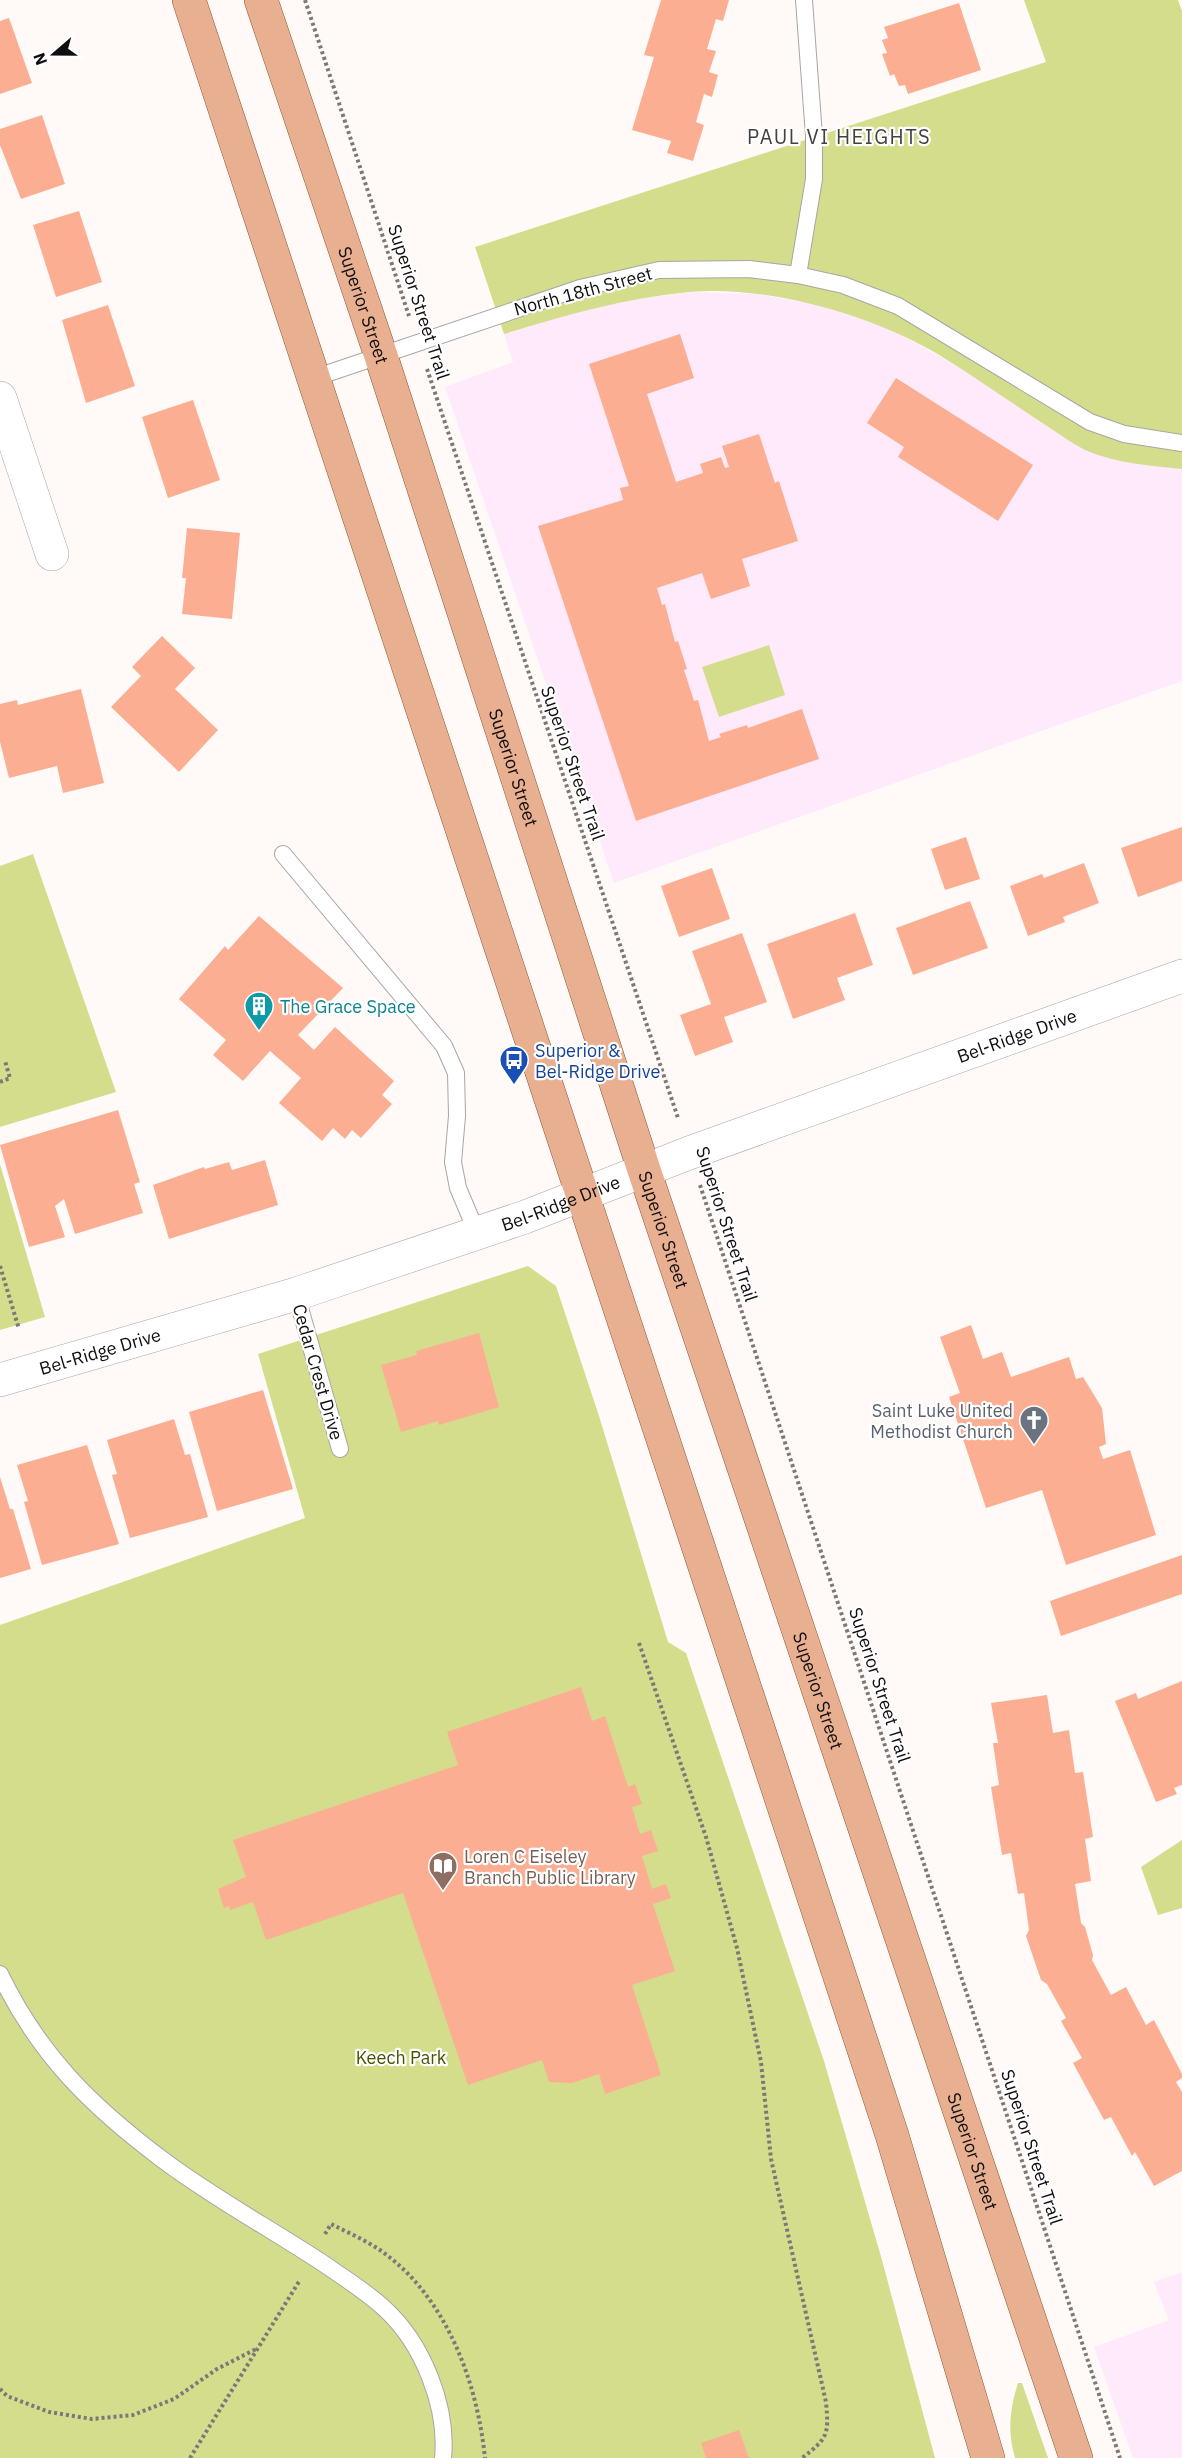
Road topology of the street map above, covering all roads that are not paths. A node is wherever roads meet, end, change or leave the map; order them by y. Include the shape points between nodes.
1 (189, 0) edge
2 (261, 0) edge
3 (804, 0) edge
4 (798, 275) junction
5 (381, 356) junction
6 (314, 378) junction
7 (0, 398) edge
8 (1182, 443) edge
9 (52, 554) dead end
10 (284, 854) dead end
11 (1182, 976) edge
12 (644, 1170) junction
13 (582, 1193) junction
14 (477, 1233) junction
15 (296, 1294) junction
16 (0, 1380) edge
17 (340, 1449) dead end
18 (0, 1974) edge
19 (443, 2458) edge
20 (988, 2458) edge
21 (1076, 2458) edge

1 - 6 main road
2 - 5 main road, Superior Street
3 - 4 lane via 814,179
4 - 5 lane, North 18th Street via 727,268 659,270 580,288
4 - 8 lane, North 18th Street via 843,285 898,306 1090,422 1124,434
5 - 6 lane, North 18th Street
5 - 12 main road, Superior Street
6 - 13 main road
7 - 9 street
10 - 14 lane via 444,1046 456,1072 453,1162 458,1188
11 - 12 street, Bel-Ridge Drive
12 - 13 street, Bel-Ridge Drive
12 - 21 main road, Superior Street
13 - 14 street, Bel-Ridge Drive
13 - 20 main road via 892,2135
14 - 15 street, Bel-Ridge Drive
15 - 16 street, Bel-Ridge Drive
15 - 17 lane, Cedar Crest Drive
18 - 19 lane via 17,2010 46,2052 78,2089 120,2127 207,2191 358,2287 387,2311 410,2340 426,2370 439,2409

